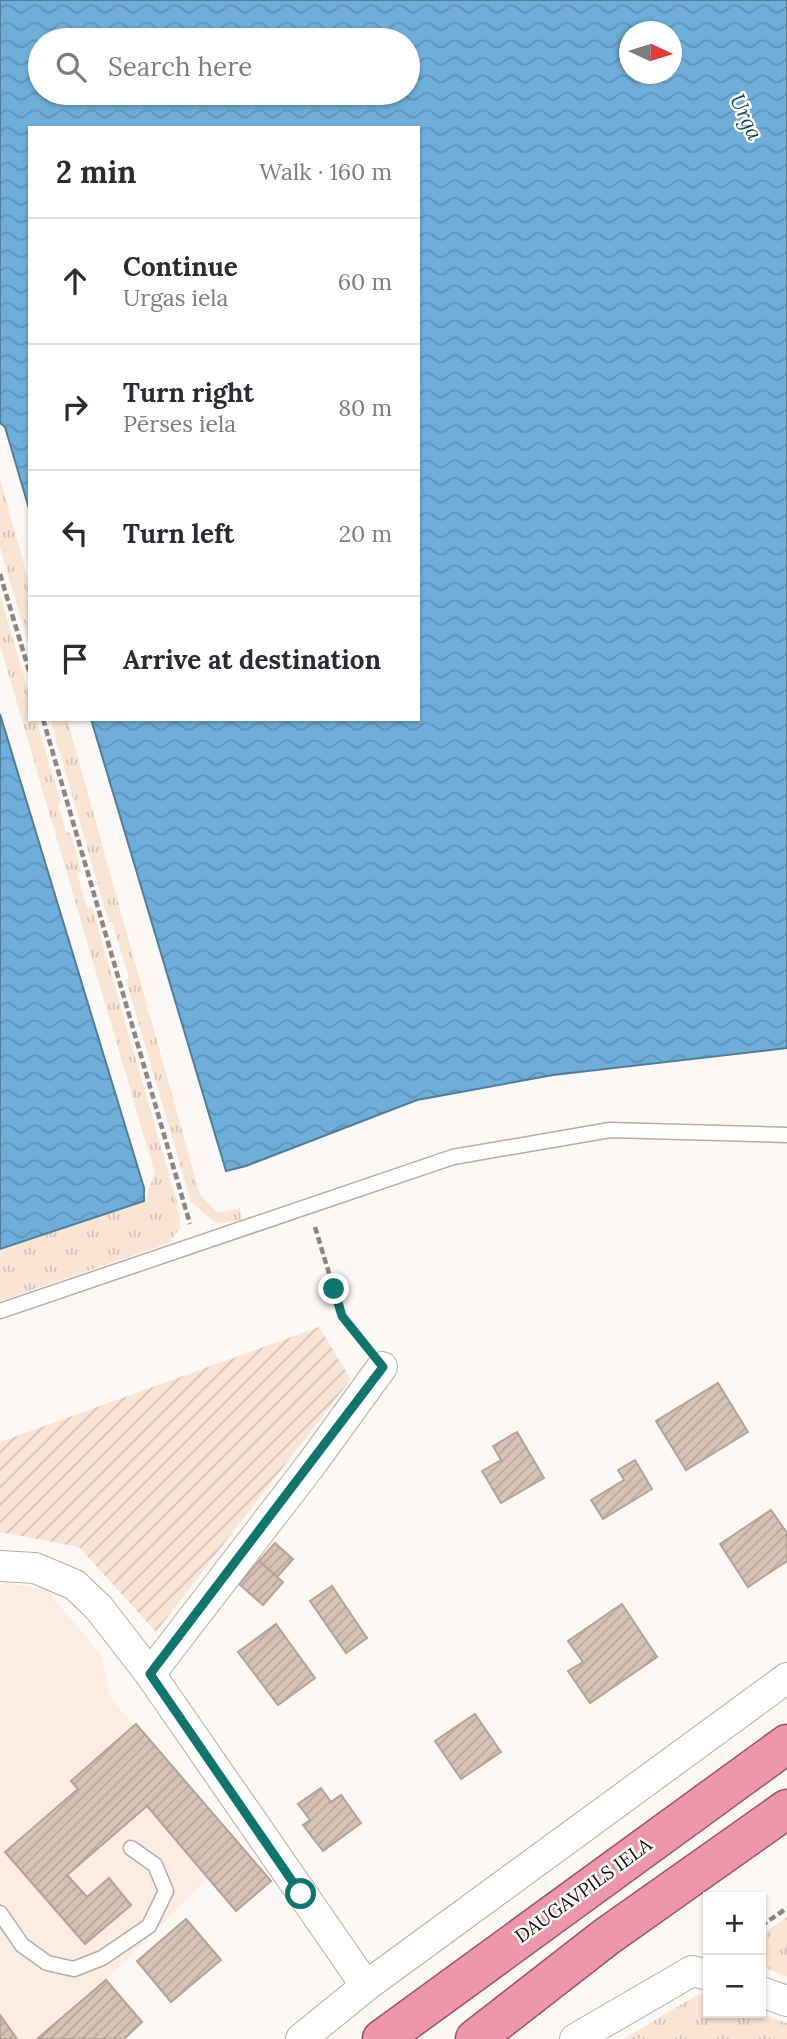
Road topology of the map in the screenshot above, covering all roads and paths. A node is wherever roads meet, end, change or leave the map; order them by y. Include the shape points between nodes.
1 (0, 574) edge
2 (28, 667) edge
3 (44, 721) edge
4 (787, 1135) edge
5 (309, 1206) junction
6 (196, 1245) junction
7 (0, 1311) edge
8 (383, 1367) joint
9 (0, 1566) edge
10 (150, 1674) junction
11 (787, 1678) edge
12 (787, 1744) edge
13 (787, 1809) edge
14 (131, 1848) dead end
15 (787, 1908) edge
16 (0, 1913) edge
17 (766, 1923) edge
18 (700, 1973) edge
19 (366, 1986) junction
20 (766, 1994) edge
21 (787, 2001) edge
22 (301, 2039) edge
23 (382, 2039) edge
24 (475, 2039) edge
25 (575, 2039) edge

1 - 2 path
3 - 6 path
4 - 5 lane via 610,1130 527,1142 453,1157
5 - 6 lane
5 - 8 path via 342,1316
6 - 7 lane
8 - 10 street
9 - 10 street via 35,1568 75,1585 99,1608
10 - 19 street
11 - 19 street
12 - 23 highway, DAUGAVPILS IELA
13 - 24 highway via 606,1937
14 - 16 lane via 155,1865 166,1891 149,1926 102,1958 74,1969 47,1963 22,1945
15 - 17 path
18 - 25 street
19 - 22 street
20 - 21 street

